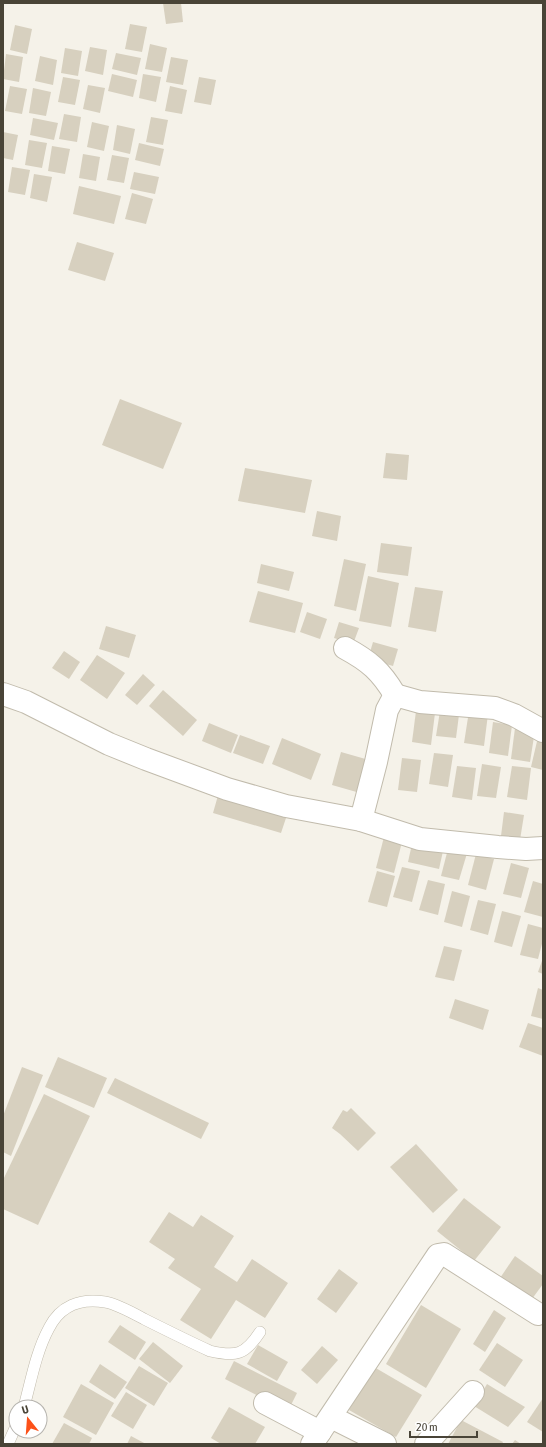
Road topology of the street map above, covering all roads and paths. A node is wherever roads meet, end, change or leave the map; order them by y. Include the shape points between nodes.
1 (345, 648) dead end
2 (3, 694) edge
3 (395, 695) junction
4 (543, 730) edge
5 (361, 820) junction
6 (543, 848) edge
7 (538, 1314) dead end
8 (260, 1332) dead end
9 (473, 1392) dead end
10 (26, 1399) edge
11 (265, 1403) dead end
12 (321, 1431) edge
13 (385, 1444) edge
14 (426, 1444) edge

1 - 3 street via 374,667 387,680
2 - 5 street via 26,702 109,744 214,784 286,806
3 - 4 street via 420,702 495,708
3 - 5 street via 387,710
5 - 6 street via 420,839 498,847
7 - 12 street via 444,1254 438,1255
8 - 10 lane via 245,1351 220,1354 106,1302 76,1303 62,1310 49,1328
9 - 14 street
11 - 12 street
12 - 13 street

